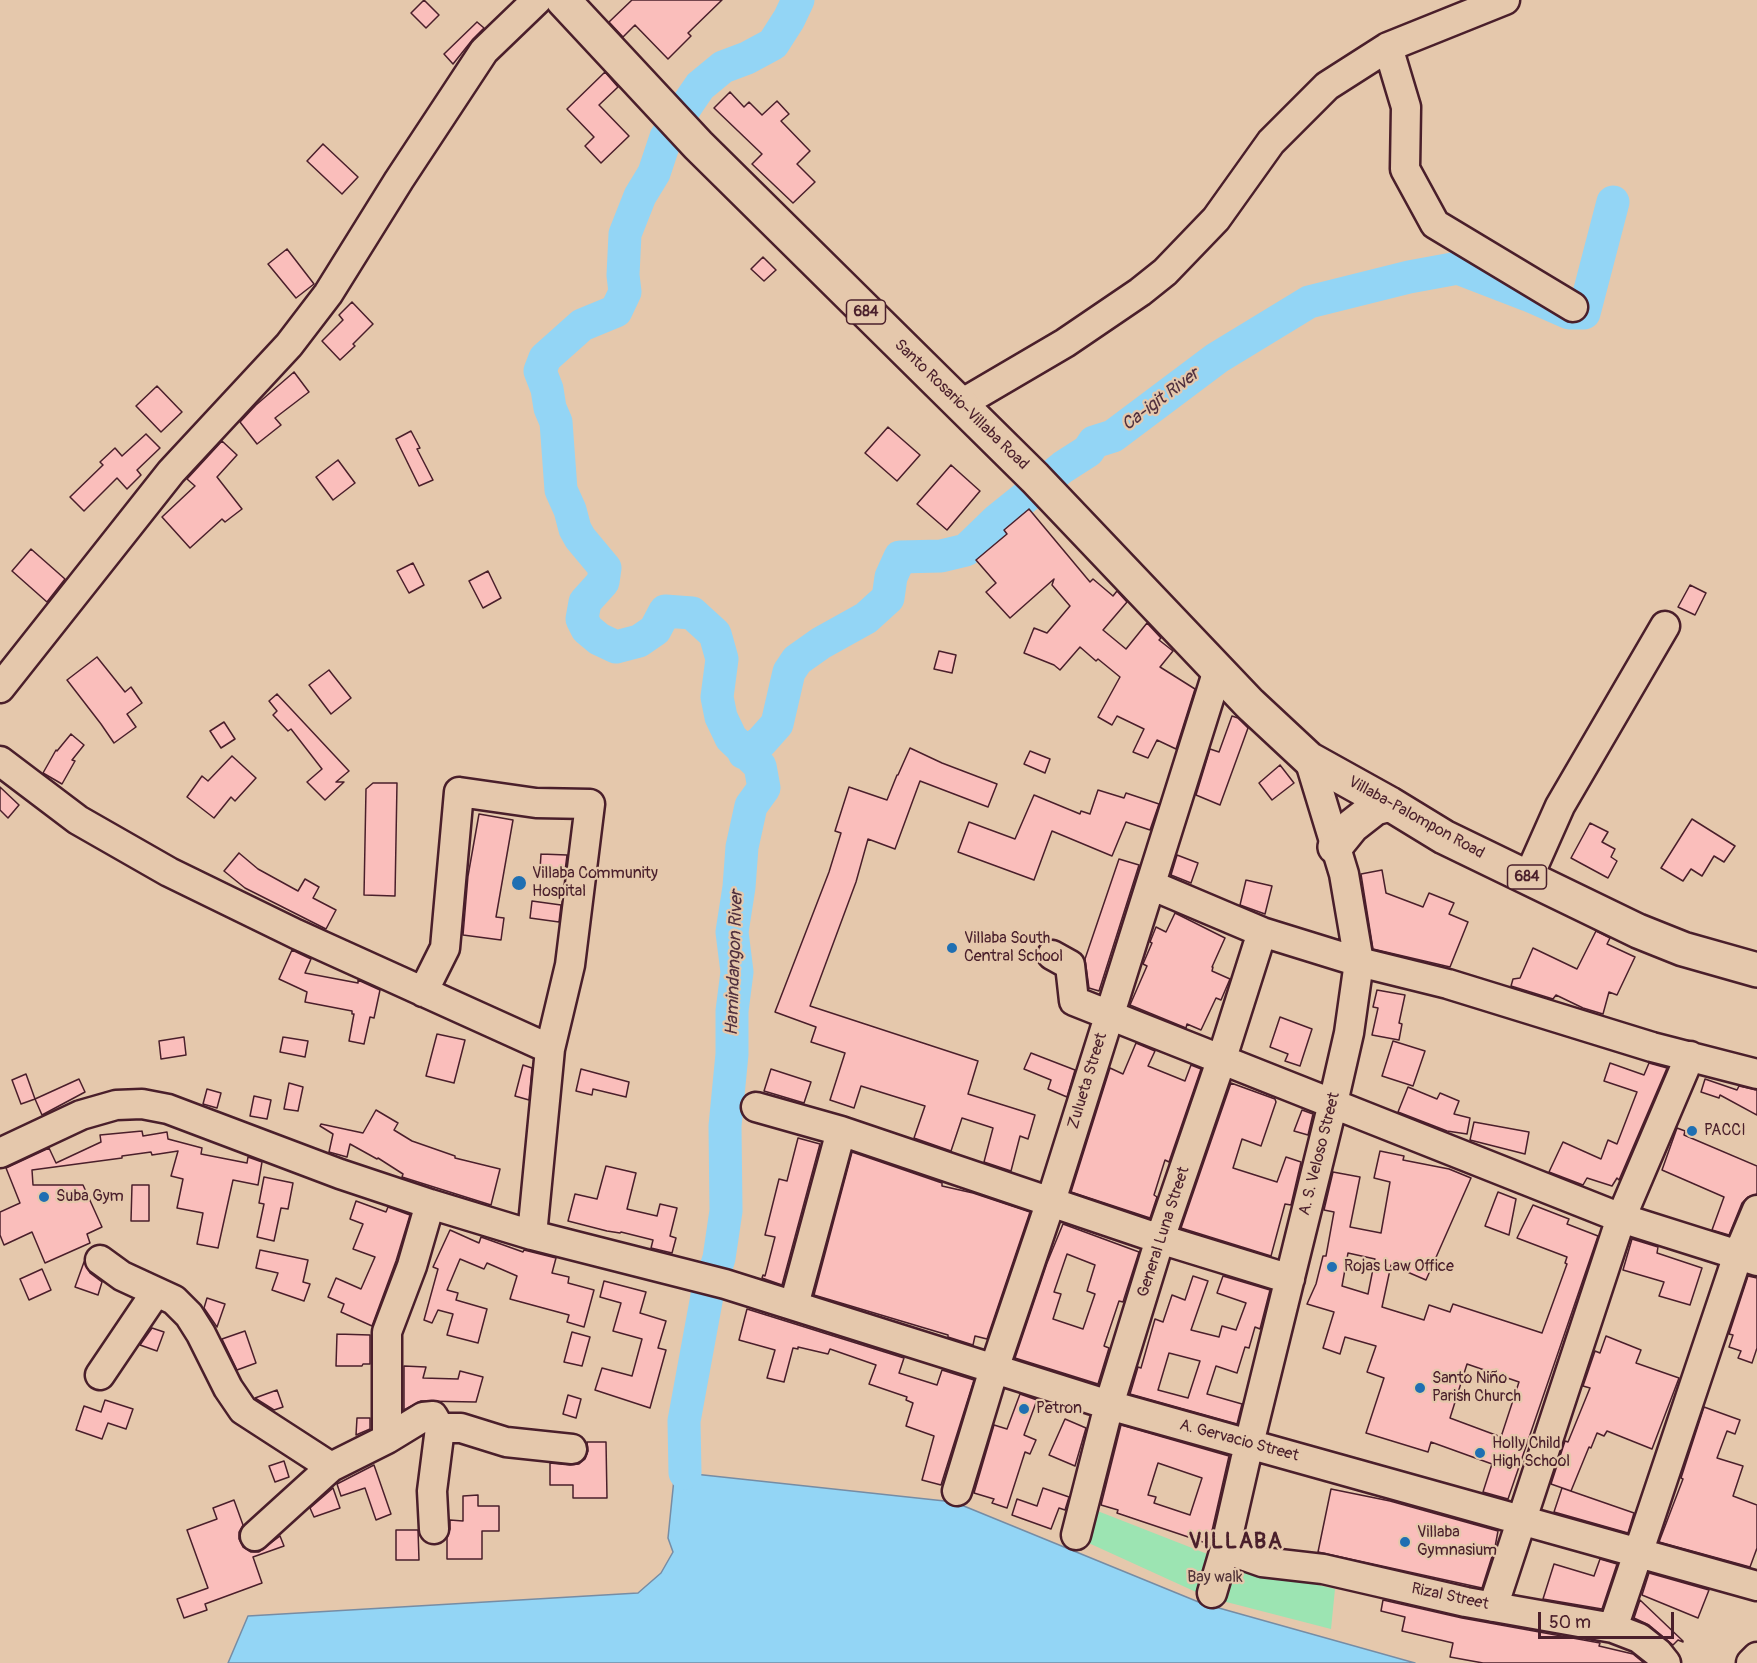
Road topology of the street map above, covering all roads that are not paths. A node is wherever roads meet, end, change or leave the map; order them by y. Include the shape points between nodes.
1 (537, 0) edge
2 (563, 0) edge
3 (1505, 0) edge
4 (1388, 47) junction
5 (1573, 307) dead end
6 (961, 404) junction
7 (1665, 626) dead end
8 (1218, 670) junction
9 (0, 688) edge
10 (1309, 759) junction
11 (0, 761) edge
12 (1390, 804) junction
13 (1335, 847) junction
14 (1528, 878) junction
15 (1151, 885) junction
16 (1262, 932) junction
17 (1052, 956) dead end
18 (1359, 962) junction
19 (1757, 970) edge
20 (423, 992) junction
21 (1109, 1014) junction
22 (550, 1049) junction
23 (1690, 1056) junction
24 (1222, 1058) junction
25 (1757, 1074) edge
26 (1333, 1103) junction
27 (756, 1107) dead end
28 (842, 1131) junction
29 (0, 1153) edge
30 (1051, 1201) junction
31 (430, 1204) junction
32 (1757, 1210) edge
33 (1622, 1218) junction
34 (532, 1235) junction
35 (1160, 1239) junction
36 (1747, 1258) edge
37 (100, 1260) dead end
38 (1290, 1280) junction
39 (156, 1292) junction
40 (794, 1305) junction
41 (994, 1369) junction
42 (100, 1375) dead end
43 (1109, 1406) junction
44 (440, 1428) junction
45 (387, 1439) junction
46 (1249, 1444) junction
47 (572, 1449) dead end
48 (331, 1467) junction
49 (957, 1491) dead end
50 (1521, 1519) junction
51 (434, 1529) dead end
52 (1076, 1535) dead end
53 (255, 1536) dead end
54 (1225, 1549) junction
55 (1638, 1554) junction
56 (1757, 1586) edge
57 (1212, 1593) dead end
58 (1493, 1606) junction
59 (1613, 1628) junction
60 (1757, 1657) edge
61 (1666, 1663) edge
62 (1751, 1663) edge

1 - 9 street via 484,51 328,294 289,345 171,472
2 - 6 main road, Santo Rosario-Villaba Road / 684 via 698,145
3 - 4 street
4 - 5 street via 1406,107 1406,169 1435,224
4 - 6 street via 1327,86 1271,142 1216,219 1165,272 1065,343
6 - 8 main road, Santo Rosario-Villaba Road / 684
7 - 14 street via 1560,806
8 - 10 main road, Santo Rosario-Villaba Road / 684
8 - 15 street, Zulueta Street
10 - 12 main road, Villaba-Palompon Road / 684
10 - 13 street, A. S. Veloso Street
11 - 20 street via 78,820 169,872
12 - 13 main road via 1375,808 1352,826
12 - 14 main road, Villaba-Palompon Road / 684 via 1444,837
13 - 18 street, A. S. Veloso Street via 1344,874
14 - 19 main road, Villaba-Palompon Road / 684 via 1665,942
15 - 16 street
15 - 21 street, Zulueta Street
16 - 18 street
16 - 24 street, General Luna Street
17 - 21 street via 1070,965 1074,1001
18 - 23 street via 1448,984
18 - 26 street, A. S. Veloso Street via 1349,1033
20 - 22 street
20 - 22 street via 445,948 459,792 536,803 590,804 570,965
21 - 24 street
21 - 30 street, Zulueta Street
22 - 34 street
23 - 25 street
23 - 33 street
24 - 26 street
24 - 35 street, General Luna Street
26 - 33 street
26 - 38 street, A. S. Veloso Street
27 - 28 street
28 - 30 street
28 - 40 street
29 - 31 street, A. Gervacio Street via 81,1115 142,1104 168,1109
30 - 35 street
30 - 41 street, Zulueta Street
31 - 34 street, A. Gervacio Street
31 - 45 street via 387,1332
32 - 36 street
33 - 36 street
33 - 50 street
34 - 40 street, A. Gervacio Street
35 - 38 street
35 - 43 street, General Luna Street
36 - 55 street
37 - 39 street
38 - 46 street, A. S. Veloso Street
39 - 42 street
39 - 48 street via 174,1300 189,1315 243,1410
40 - 41 street, A. Gervacio Street
41 - 43 street, A. Gervacio Street
41 - 49 street, Zulueta Street
43 - 46 street, A. Gervacio Street
43 - 52 street, General Luna Street
44 - 45 street via 433,1416 423,1417
44 - 47 street via 461,1428 506,1442
44 - 51 street via 432,1491
45 - 48 street
46 - 50 street, A. Gervacio Street
46 - 54 street, A. S. Veloso Street
48 - 53 street
50 - 55 street, A. Gervacio Street
50 - 58 street
54 - 57 street, A. S. Veloso Street
54 - 58 street, Rizal Street via 1262,1562 1323,1569
55 - 56 street, A. Gervacio Street
55 - 59 street
58 - 59 street, Rizal Street
59 - 61 street, Rizal Street via 1639,1638
60 - 62 street

